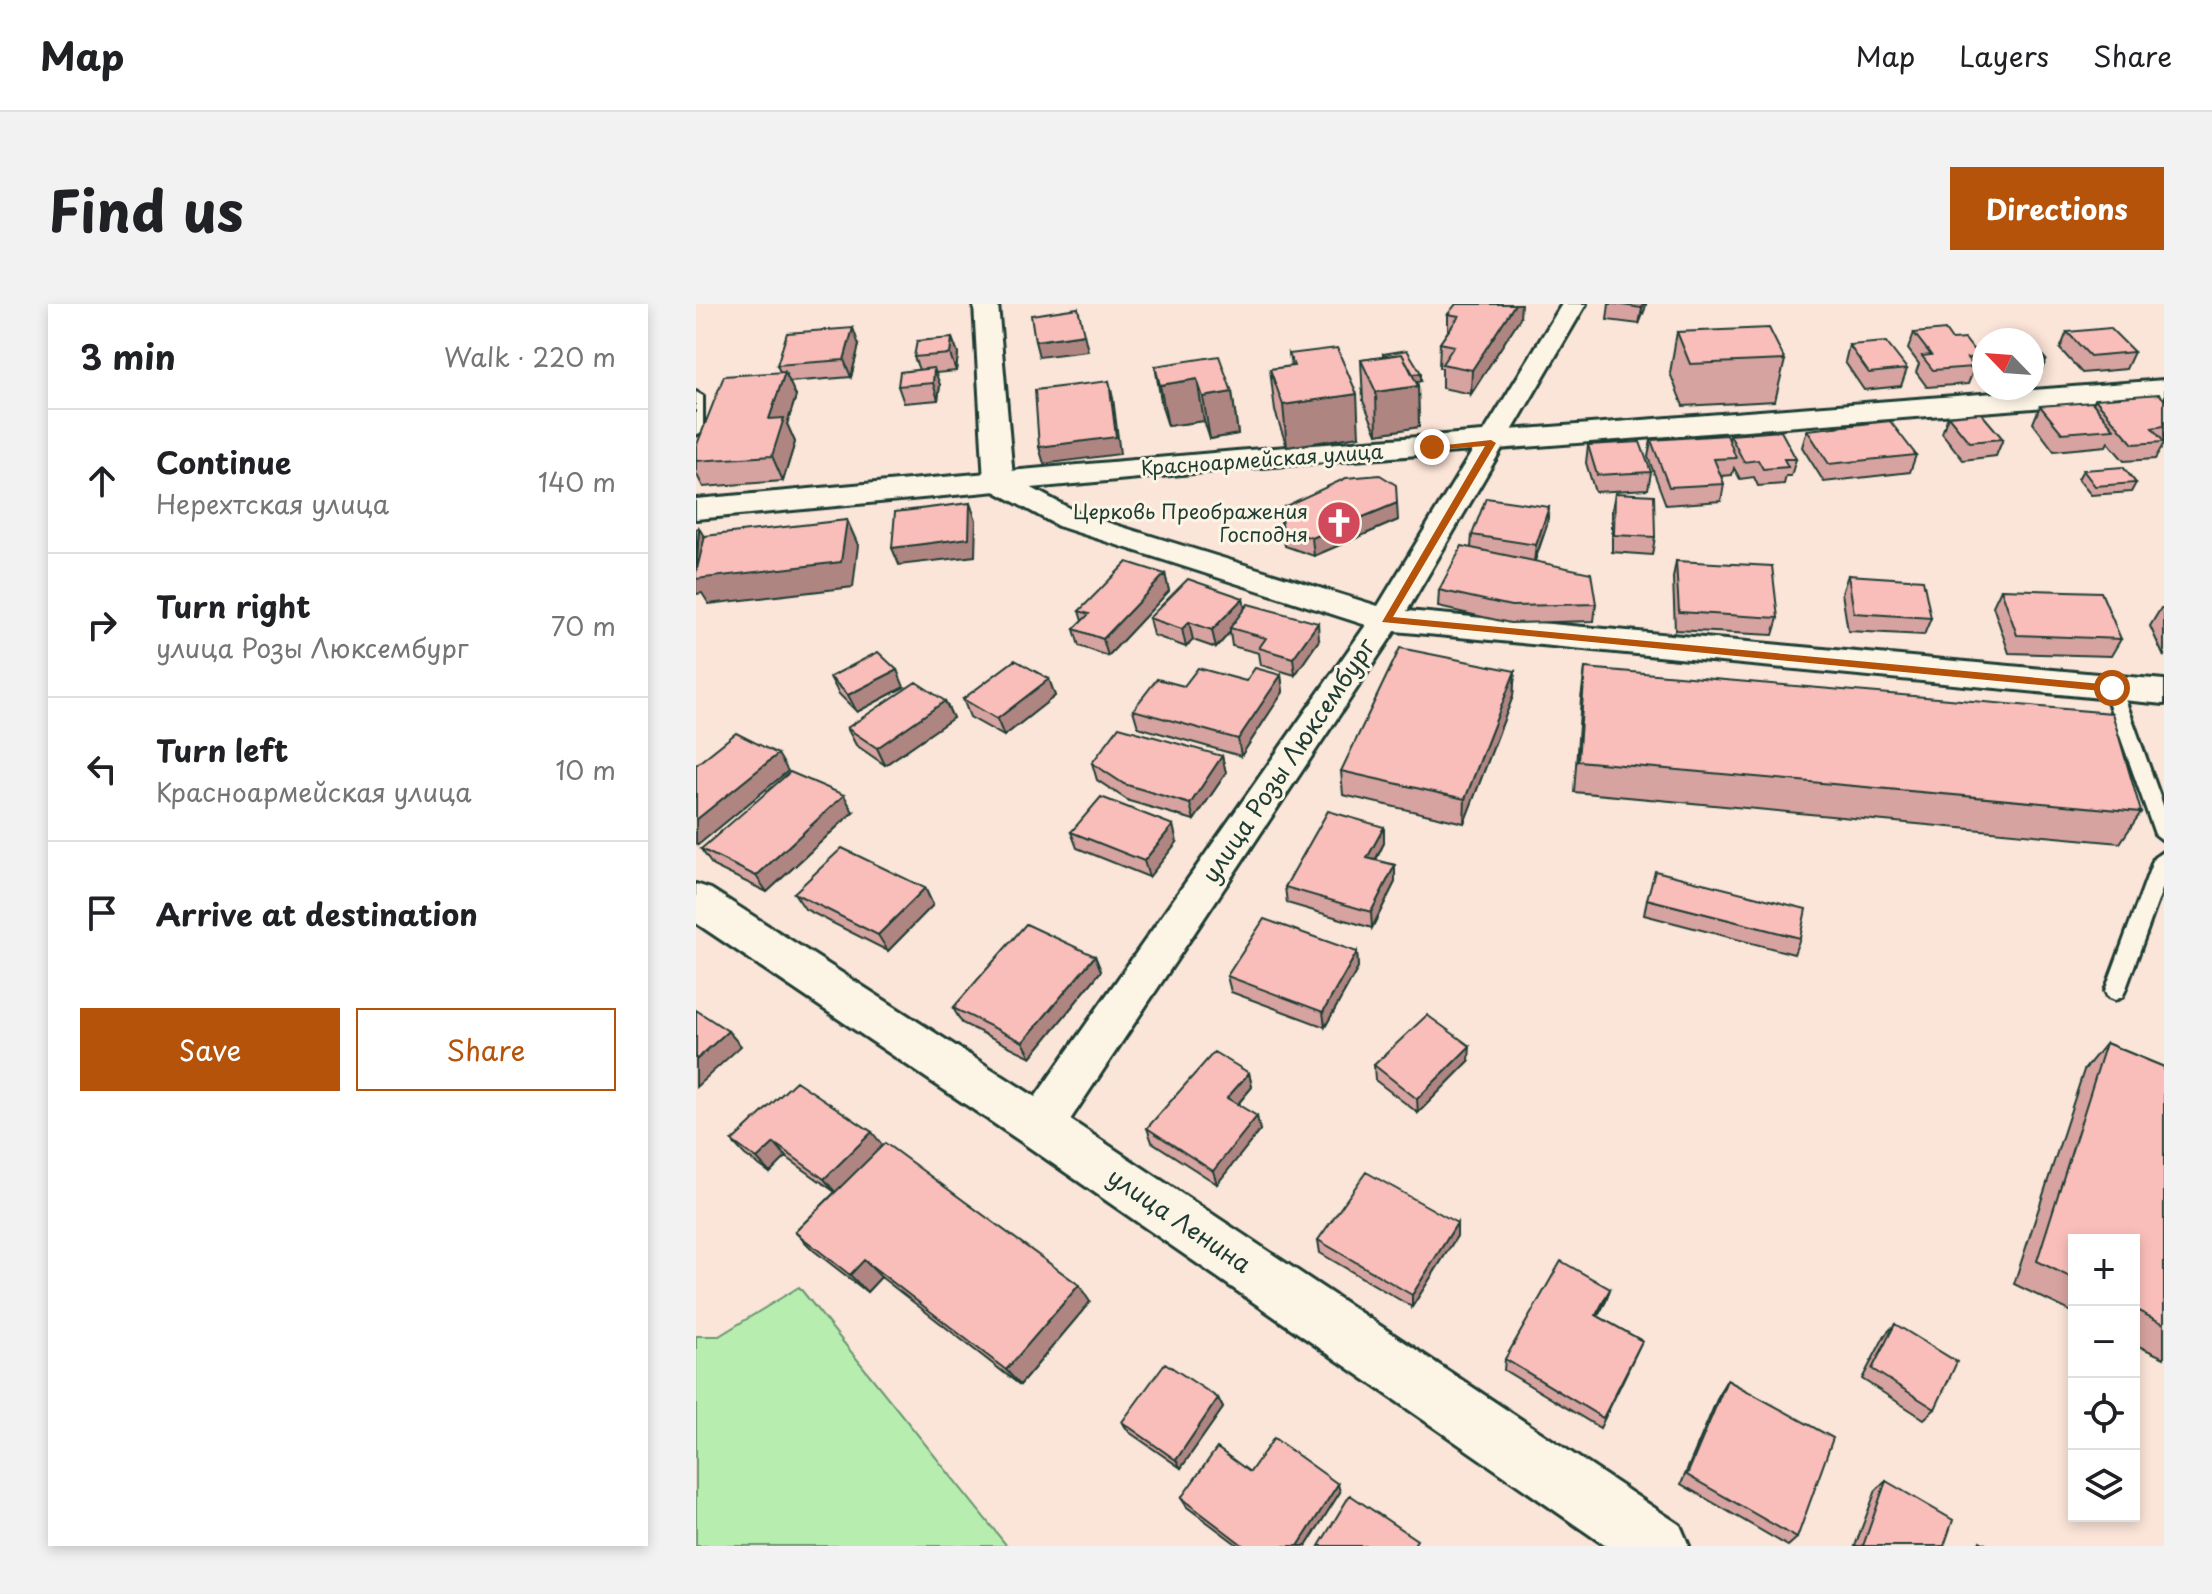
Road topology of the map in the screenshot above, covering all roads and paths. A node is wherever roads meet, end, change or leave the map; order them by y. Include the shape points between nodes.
1 (986, 304) edge
2 (1574, 304) edge
3 (2164, 389) edge
4 (696, 396) edge
5 (696, 431) edge
6 (1491, 443) junction
7 (999, 482) junction
8 (696, 509) edge
9 (1386, 620) junction
10 (2112, 688) junction
11 (2164, 692) edge
12 (2164, 834) edge
13 (2164, 858) edge
14 (696, 901) edge
15 (2115, 991) dead end
16 (1040, 1127) junction
17 (1659, 1546) edge

1 - 7 street
2 - 6 street, улица Розы Люксембург
3 - 6 street, Красноармейская улица
4 - 5 lane
6 - 7 street, Красноармейская улица
6 - 9 street, улица Розы Люксембург
7 - 8 street, Красноармейская улица
7 - 9 street via 1069,520
9 - 10 street
9 - 16 street, улица Розы Люксембург
10 - 11 street
10 - 12 lane
13 - 15 lane
14 - 16 street, улица Ленина
16 - 17 street, улица Ленина

